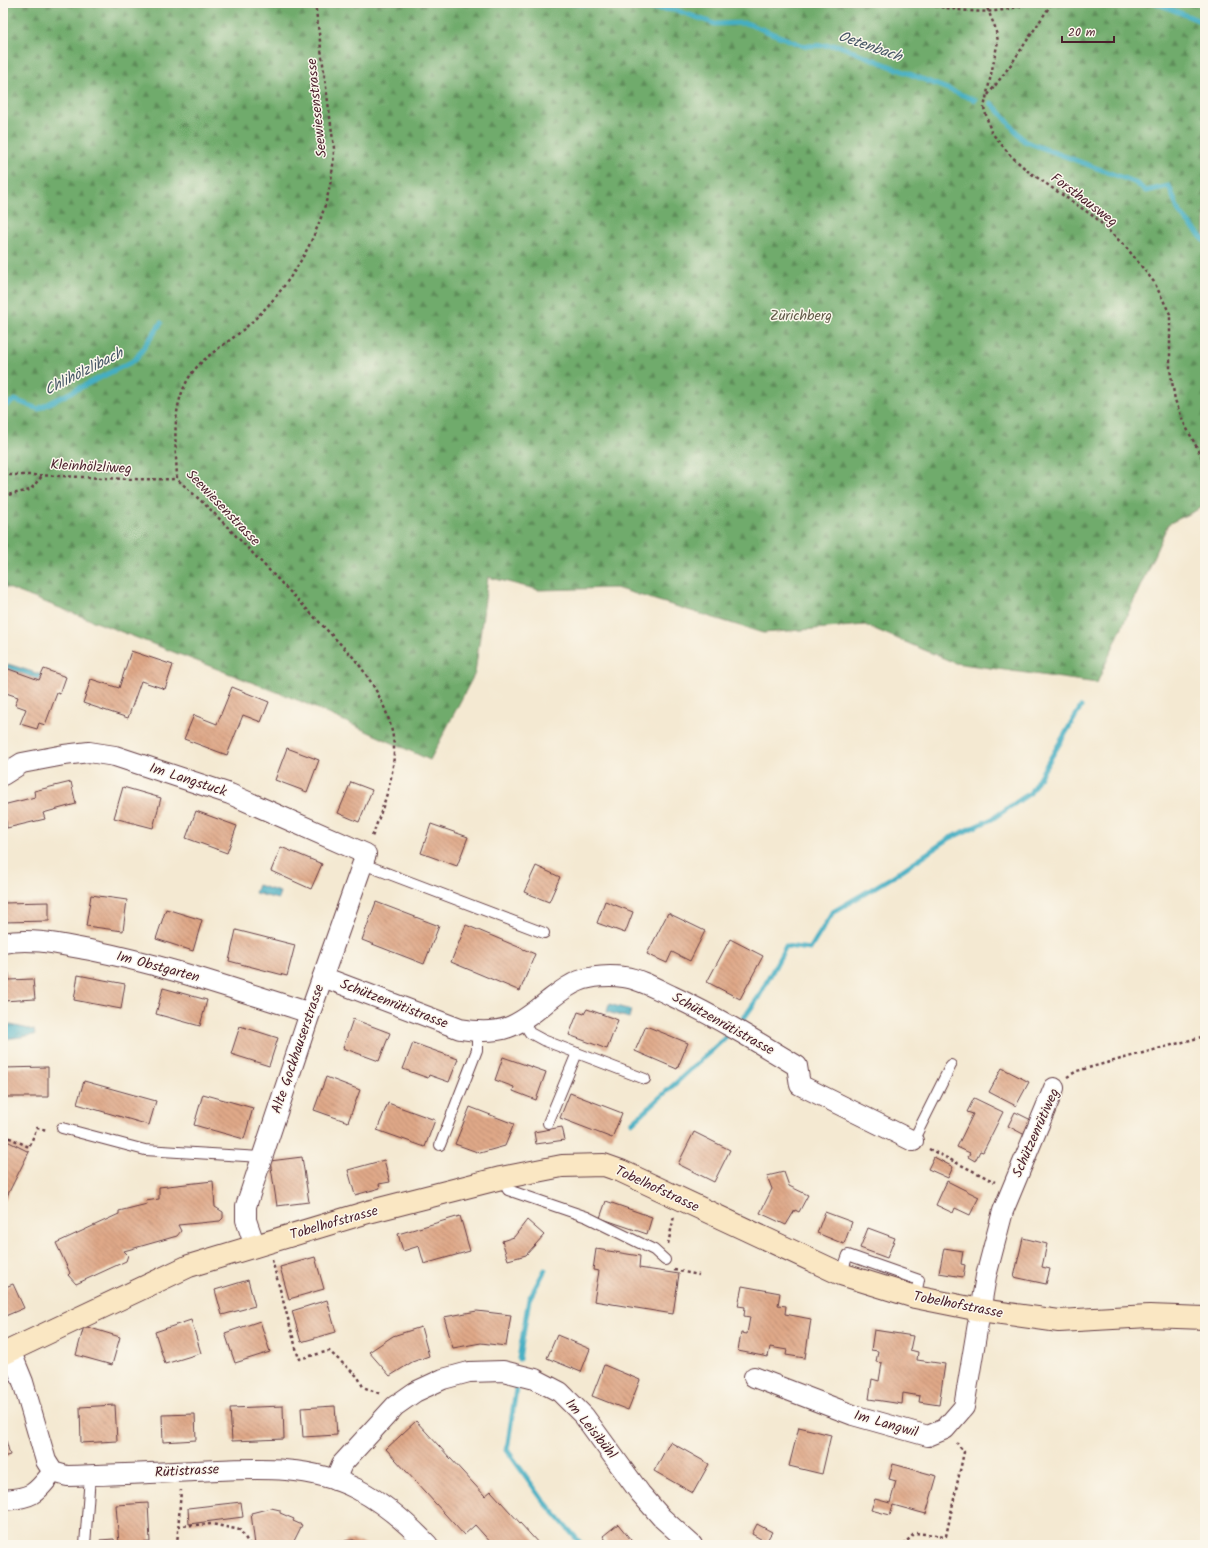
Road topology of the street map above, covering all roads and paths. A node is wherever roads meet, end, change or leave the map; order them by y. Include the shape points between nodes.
1 (315, 3) edge
2 (917, 3) edge
3 (985, 3) edge
4 (1030, 3) edge
5 (1052, 3) edge
6 (989, 13) junction
7 (986, 97) junction
8 (1205, 463) edge
9 (44, 474) junction
10 (3, 475) edge
11 (177, 479) junction
12 (3, 496) edge
13 (3, 775) edge
14 (380, 816) dead end
15 (364, 859) junction
16 (544, 933) dead end
17 (3, 943) edge
18 (323, 977) junction
19 (310, 1013) junction
20 (523, 1022) junction
21 (477, 1032) junction
22 (1205, 1036) edge
23 (577, 1053) junction
24 (951, 1065) dead end
25 (644, 1079) dead end
26 (1054, 1088) joint
27 (548, 1123) dead end
28 (58, 1130) joint
29 (3, 1138) edge
30 (913, 1141) junction
31 (440, 1145) dead end
32 (262, 1157) junction
33 (501, 1178) junction
34 (1011, 1190) junction
35 (672, 1224) dead end
36 (261, 1244) junction
37 (668, 1245) dead end
38 (665, 1260) dead end
39 (671, 1269) dead end
40 (699, 1275) dead end
41 (980, 1310) junction
42 (1205, 1318) edge
43 (6, 1352) edge
44 (754, 1376) dead end
45 (395, 1406) junction
46 (964, 1452) dead end
47 (183, 1471) junction
48 (54, 1472) junction
49 (90, 1476) junction
50 (335, 1480) junction
51 (3, 1500) edge
52 (178, 1526) junction
53 (85, 1545) edge
54 (177, 1545) edge
55 (250, 1545) edge
56 (428, 1545) edge
57 (692, 1545) edge
58 (903, 1545) edge

1 - 11 path, Seewiesenstrasse via 334,148 333,168 326,199 313,237 283,290 258,316 198,365 186,383 176,418
2 - 6 path
3 - 6 path, Forsthausweg
4 - 6 path
5 - 7 path
6 - 7 path, Forsthausweg via 998,41
7 - 8 path, Forsthausweg via 986,119 1000,145 1029,172 1096,218 1138,262 1162,295 1170,314 1170,369 1175,400
9 - 10 path, Kleinhölzliweg
9 - 11 path, Kleinhölzliweg via 145,480
9 - 12 path via 30,490
11 - 14 path, Seewiesenstrasse via 211,510 347,651 370,680 389,723 394,749 391,774
13 - 15 street, Im Langstuck via 22,763 64,755 89,752 115,756 230,794
15 - 16 lane
15 - 18 street, Alte Gockhauserstrasse
17 - 19 street, Im Obstgarten via 16,940 56,943 122,956 184,972
18 - 19 street, Alte Gockhauserstrasse
18 - 21 street, Schützenrütistrasse via 460,1029
19 - 32 street, Alte Gockhauserstrasse
20 - 21 street, Schützenrütistrasse via 504,1030
20 - 23 lane via 530,1033
20 - 30 street, Schützenrütistrasse via 557,994 578,981 602,976 625,977 651,986 710,1014 797,1066 800,1085
21 - 31 lane via 477,1050
22 - 26 path, Schützenrütiweg via 1077,1071 1060,1081
23 - 25 lane
23 - 27 lane
24 - 30 lane
26 - 34 street, Schützenrütiweg
28 - 29 path via 37,1128 29,1147 10,1138
28 - 32 lane via 145,1150
30 - 34 path
32 - 36 street, Alte Gockhauserstrasse via 246,1206 246,1220
33 - 36 main road, Tobelhofstrasse via 368,1212
33 - 38 lane via 508,1190 587,1217 654,1250
33 - 41 main road, Tobelhofstrasse via 562,1166 604,1165 621,1170 841,1274 915,1297
34 - 41 street, Schützenrütiweg via 990,1260
35 - 37 path
36 - 43 main road, Tobelhofstrasse via 189,1266
36 - 45 path via 299,1359 329,1351 358,1377 363,1387 377,1391
39 - 40 path
41 - 42 main road, Tobelhofstrasse via 1059,1321 1149,1316
41 - 44 street, Im Langwil via 964,1407 945,1429 928,1436 853,1415
43 - 48 street via 24,1382 46,1461
45 - 50 street, Im Leisibühl via 342,1464
45 - 57 street, Im Leisibühl via 415,1392 443,1379 469,1372 503,1371 535,1379 560,1392 584,1416 640,1493 662,1518
46 - 58 path via 946,1536 915,1533
47 - 49 street, Rütistrasse
47 - 50 street, Rütistrasse via 284,1469
47 - 52 path
48 - 49 street, Rütistrasse via 66,1476
48 - 51 street via 36,1493 21,1499
49 - 53 lane
50 - 56 street, Rütistrasse via 380,1502
52 - 54 path
52 - 55 path via 212,1524 240,1530

